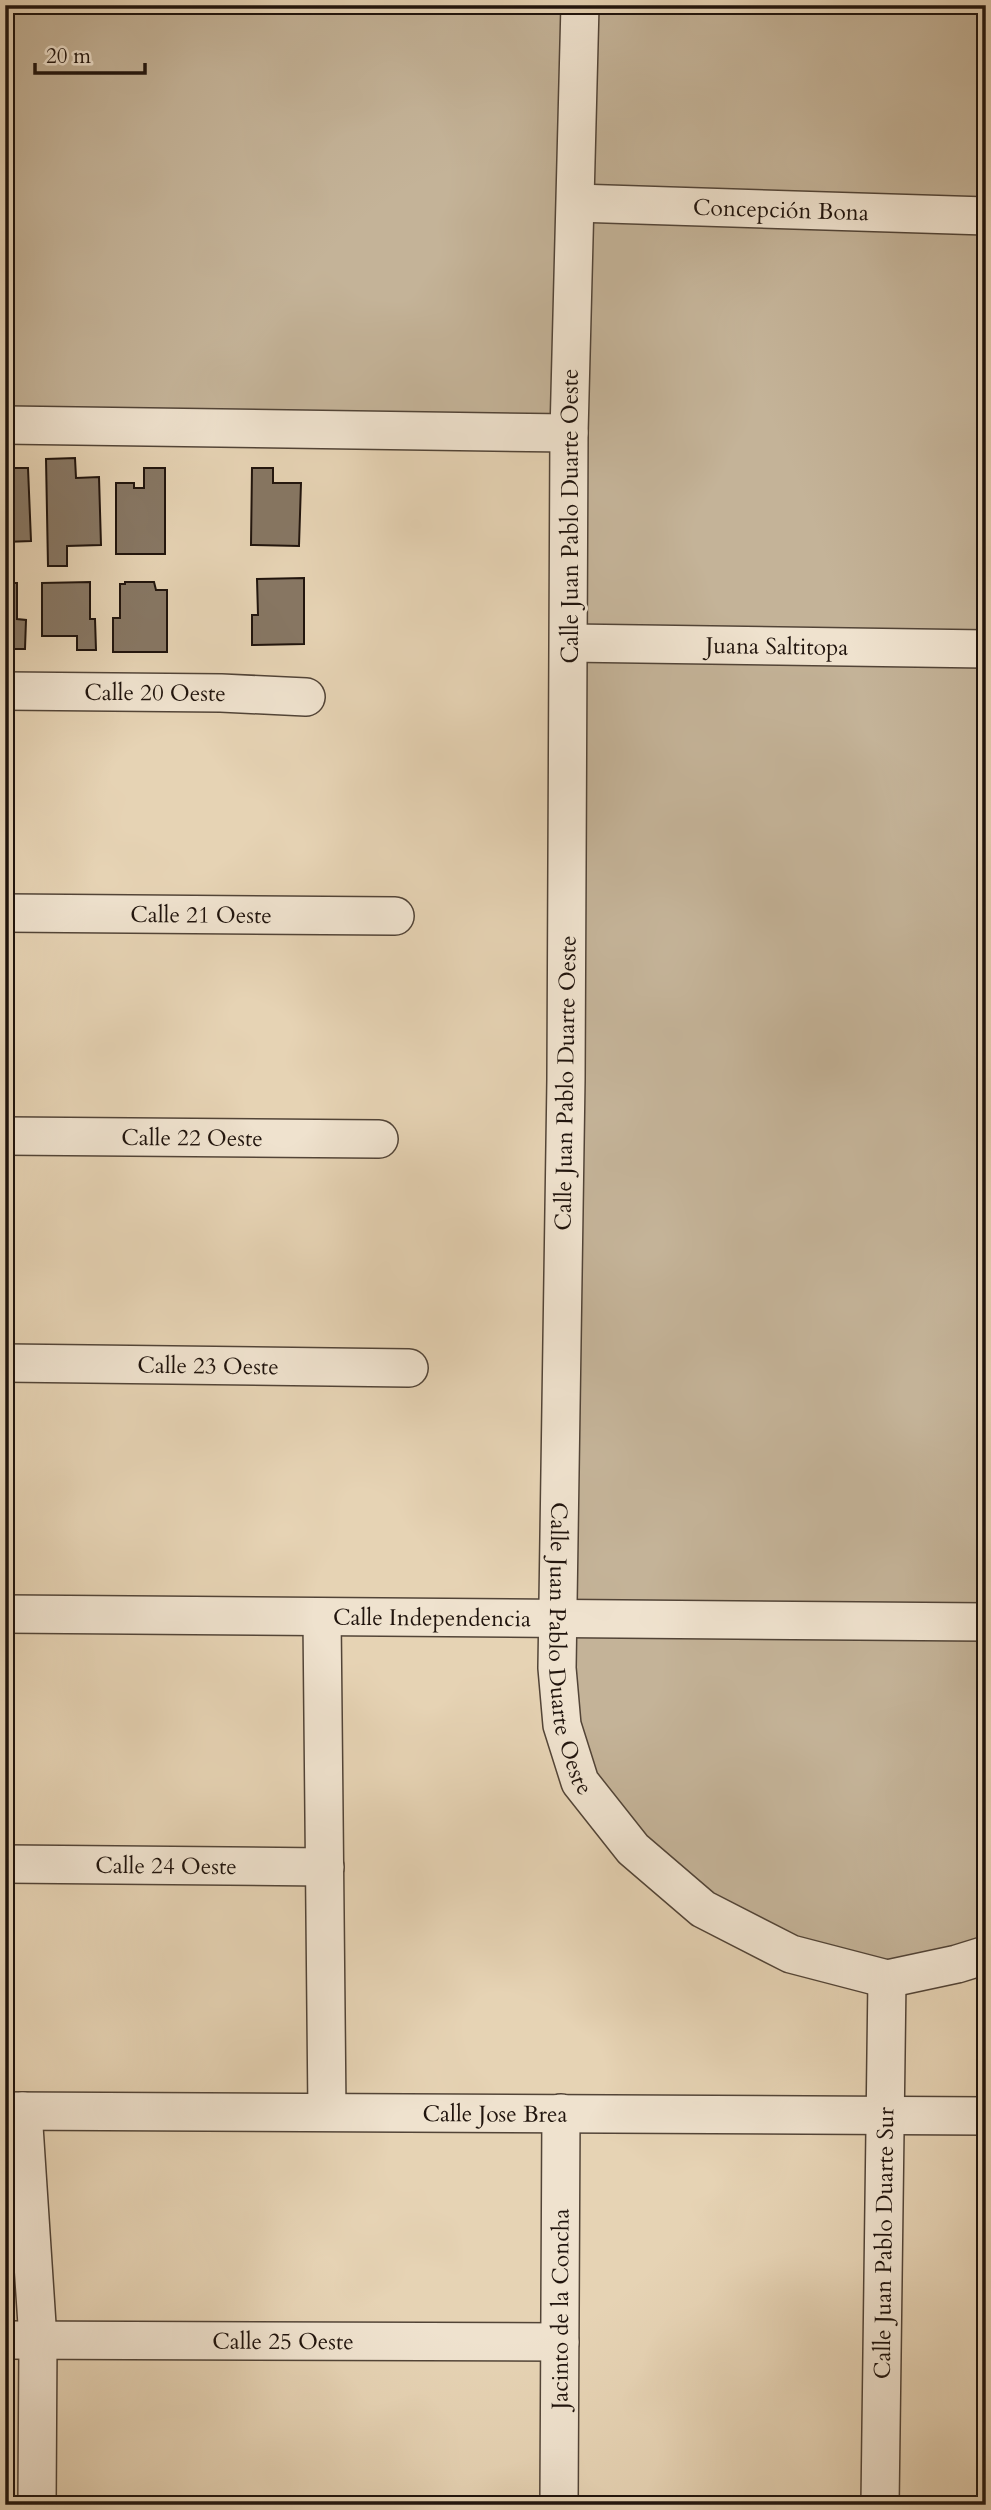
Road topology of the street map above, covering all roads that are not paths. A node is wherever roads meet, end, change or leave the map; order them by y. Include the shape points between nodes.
1 (580, 5) edge
2 (576, 203) junction
3 (986, 216) edge
4 (5, 425) edge
5 (569, 433) junction
6 (569, 643) junction
7 (986, 649) edge
8 (5, 691) edge
9 (306, 697) dead end
10 (5, 913) edge
11 (395, 916) dead end
12 (5, 1136) edge
13 (379, 1139) dead end
14 (5, 1363) edge
15 (409, 1368) dead end
16 (5, 1614) edge
17 (322, 1617) junction
18 (559, 1618) junction
19 (986, 1622) edge
20 (5, 1864) edge
21 (325, 1867) junction
22 (986, 1955) edge
23 (887, 1979) junction
24 (14, 2111) edge
25 (327, 2112) junction
26 (561, 2113) junction
27 (887, 2115) junction
28 (986, 2116) edge
29 (22, 2340) edge
30 (560, 2342) junction
31 (37, 2505) edge
32 (559, 2505) edge
33 (880, 2505) edge

1 - 2 street, Calle Juan Pablo Duarte Oeste
2 - 3 street, Concepción Bona
2 - 5 street, Calle Juan Pablo Duarte Oeste
4 - 5 street
5 - 6 street, Calle Juan Pablo Duarte Oeste
6 - 7 street, Juana Saltitopa
6 - 18 street, Calle Juan Pablo Duarte Oeste
8 - 9 street, Calle 20 Oeste
10 - 11 street, Calle 21 Oeste
12 - 13 street, Calle 22 Oeste
14 - 15 street, Calle 23 Oeste
16 - 17 street, Calle Independencia
17 - 18 street, Calle Independencia
17 - 21 street
18 - 19 street, Calle Independencia
18 - 23 street, Calle Juan Pablo Duarte Oeste via 557,1668 569,1748 580,1782 633,1849 703,1909 791,1954
20 - 21 street, Calle 24 Oeste
21 - 25 street
22 - 23 street
23 - 27 street, Calle Juan Pablo Duarte Sur
24 - 25 street, Calle Jose Brea
24 - 29 street
25 - 26 street, Calle Jose Brea
26 - 27 street, Calle Jose Brea
26 - 30 street, Jacinto de la Concha
27 - 28 street, Calle Jose Brea
27 - 33 street, Calle Juan Pablo Duarte Sur
29 - 30 street, Calle 25 Oeste
29 - 31 street
30 - 32 street, Jacinto de la Concha

